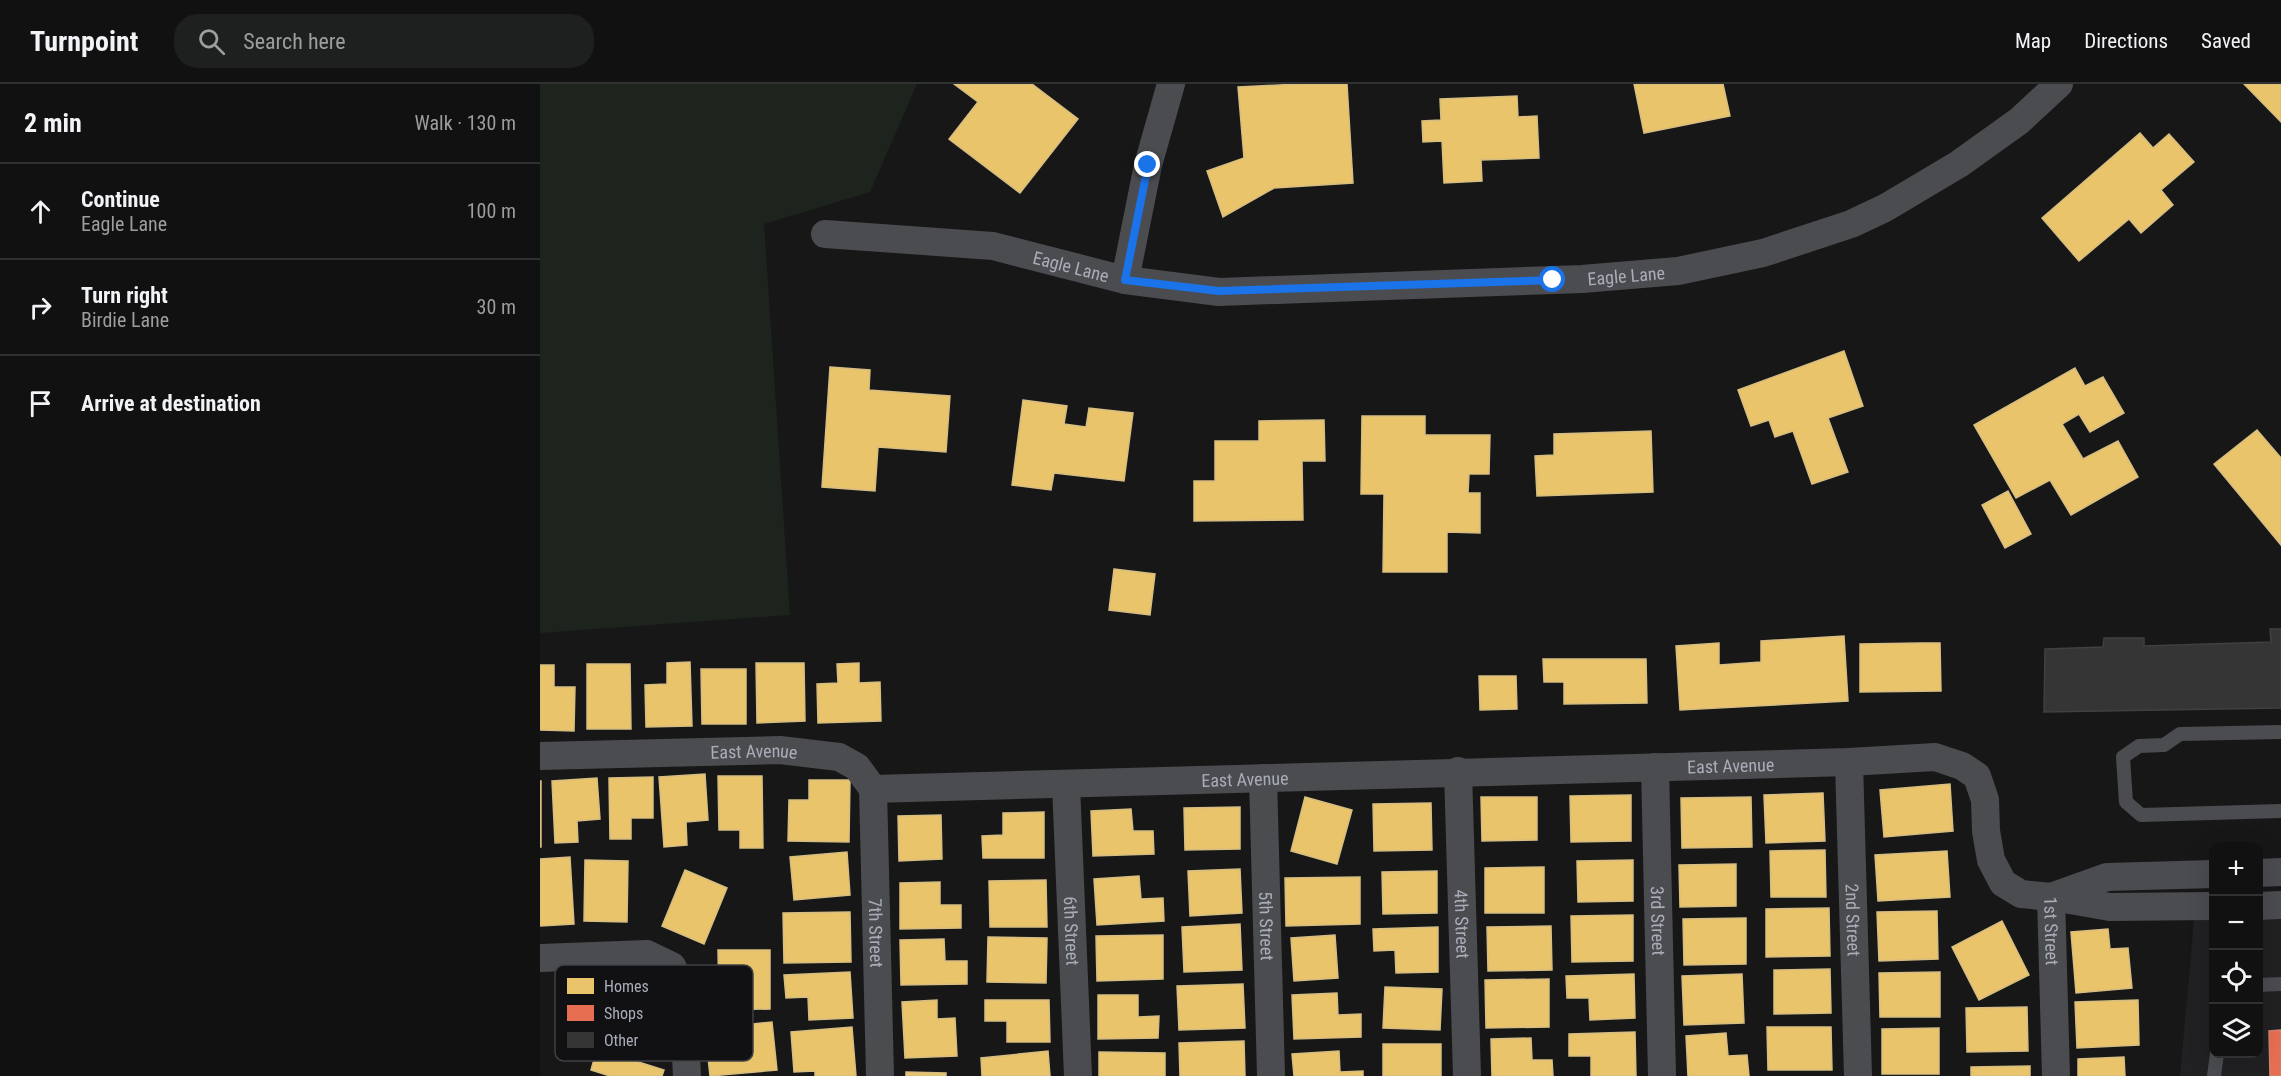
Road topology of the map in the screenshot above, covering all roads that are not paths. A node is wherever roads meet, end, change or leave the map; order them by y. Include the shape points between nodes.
1 (1171, 84) edge
2 (2059, 84) edge
3 (825, 234) dead end
4 (1125, 280) junction
5 (2281, 732) edge
6 (540, 756) edge
7 (1849, 762) junction
8 (1962, 766) joint
9 (1654, 767) junction
10 (1458, 771) junction
11 (1263, 778) junction
12 (1066, 784) junction
13 (873, 789) junction
14 (2281, 811) edge
15 (2281, 872) edge
16 (2263, 873) edge
17 (2209, 874) edge
18 (2051, 897) junction
19 (2281, 905) edge
20 (2209, 906) edge
21 (2263, 906) edge
22 (540, 958) edge
23 (670, 965) edge
24 (2281, 984) edge
25 (2263, 985) edge
26 (2216, 1058) edge
27 (686, 1061) edge
28 (687, 1076) edge
29 (880, 1076) edge
30 (1078, 1076) edge
31 (1271, 1076) edge
32 (1467, 1076) edge
33 (1662, 1076) edge
34 (1858, 1076) edge
35 (2056, 1076) edge
36 (2214, 1076) edge

1 - 4 street via 1148,165
2 - 4 street, Eagle Lane via 2019,121 1959,164 1885,207 1851,224 1707,266 1582,279 1219,291
3 - 4 street, Eagle Lane via 993,246
5 - 14 lane via 2180,734 2164,745 2139,746 2124,758 2126,802 2141,815
6 - 13 street, East Avenue via 780,750 838,757 857,767
7 - 8 street, East Avenue via 1935,757
7 - 9 street, East Avenue
7 - 34 street, 2nd Street
8 - 18 street, 1st Street via 1977,776 1985,800 1991,860 2003,883 2021,894
9 - 10 street, East Avenue
9 - 33 street, 3rd Street
10 - 11 street, East Avenue
10 - 32 street, 4th Street
11 - 12 street, East Avenue
11 - 31 street, 5th Street
12 - 13 street, East Avenue
12 - 30 street, 6th Street
13 - 29 street, 7th Street
15 - 16 street
17 - 18 street via 2107,877
18 - 20 street via 2110,907
18 - 35 street, 1st Street
19 - 21 street
22 - 23 street via 647,954
24 - 25 lane
26 - 36 lane
27 - 28 street

